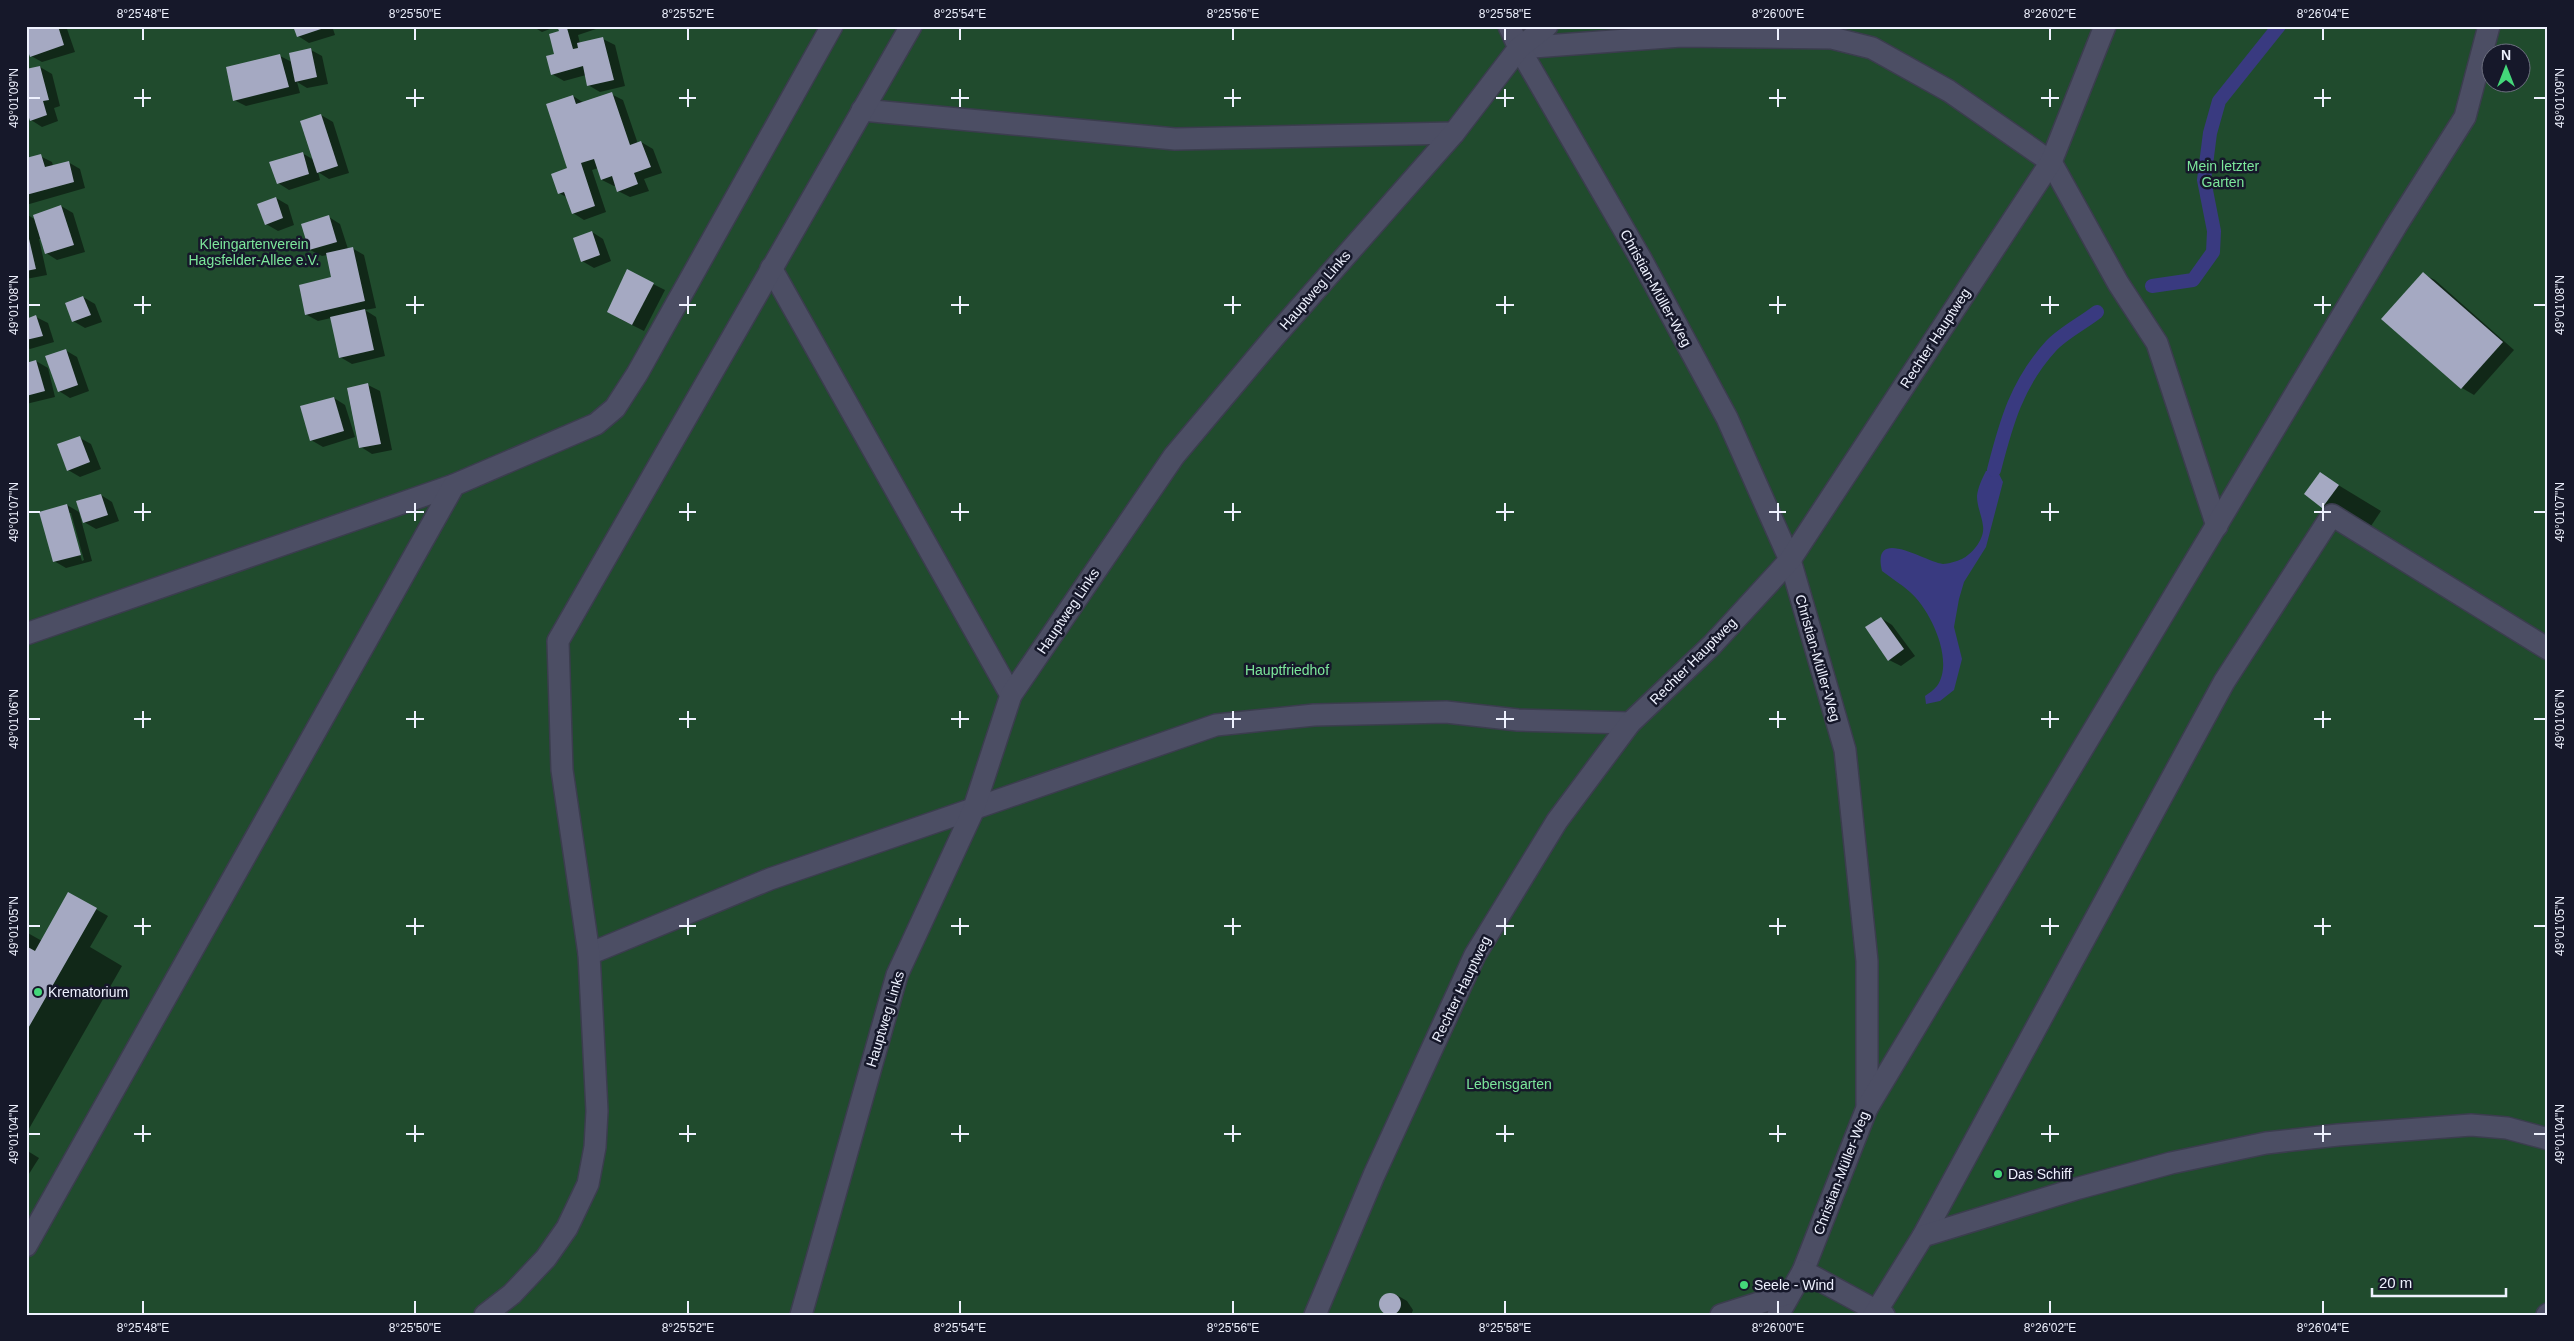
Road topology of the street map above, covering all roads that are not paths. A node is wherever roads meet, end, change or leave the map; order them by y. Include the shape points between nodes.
1 (832, 26) edge
2 (911, 26) edge
3 (1509, 26) edge
4 (1547, 26) edge
5 (2105, 26) edge
6 (2489, 26) edge
7 (1518, 48) junction
8 (862, 110) junction
9 (1454, 133) junction
10 (2051, 162) junction
11 (771, 268) junction
12 (454, 485) junction
13 (2218, 526) junction
14 (1790, 560) junction
15 (26, 634) edge
16 (2548, 649) edge
17 (1011, 695) junction
18 (1630, 723) junction
19 (973, 811) junction
20 (589, 954) junction
21 (1867, 1108) junction
22 (2548, 1140) edge
23 (1923, 1236) junction
24 (26, 1246) edge
25 (1804, 1272) junction
26 (1790, 1293) junction
27 (1878, 1313) edge
28 (485, 1315) edge
29 (801, 1315) edge
30 (1315, 1315) edge
31 (1721, 1315) edge
32 (1778, 1315) edge

1 - 12 lane via 637,374 614,408 596,424
2 - 8 lane
3 - 7 lane, Christian-Müller-Weg
4 - 7 lane, Hauptweg Links
5 - 10 lane, Rechter Hauptweg
6 - 13 lane via 2465,117 2396,226
7 - 9 lane, Hauptweg Links
7 - 10 lane via 1681,36 1832,38 1872,48 1949,91
7 - 14 lane, Christian-Müller-Weg via 1641,259 1727,418
8 - 9 lane via 1175,139
8 - 11 lane
9 - 17 lane, Hauptweg Links via 1174,456
10 - 13 lane via 2118,283 2157,343
10 - 14 lane, Rechter Hauptweg
11 - 17 lane
11 - 20 lane via 558,641 562,770
12 - 15 lane
12 - 24 lane
13 - 21 lane
14 - 18 lane, Rechter Hauptweg via 1712,645
14 - 21 lane, Christian-Müller-Weg via 1845,750 1867,961
16 - 23 lane via 2332,514 2224,682
17 - 19 lane, Hauptweg Links
18 - 19 lane via 1518,720 1446,712 1314,715 1216,725
18 - 30 lane, Rechter Hauptweg via 1557,821 1475,955 1374,1174
19 - 20 lane via 770,879
19 - 29 lane, Hauptweg Links via 896,975
20 - 28 lane via 597,1111 588,1184 567,1228 546,1258 512,1294
21 - 25 lane, Christian-Müller-Weg
22 - 23 lane via 2507,1128 2471,1125 2266,1143 2153,1168
23 - 27 lane
25 - 26 lane, Christian-Müller-Weg
25 - 27 lane
26 - 31 lane
26 - 32 lane, Christian-Müller-Weg

